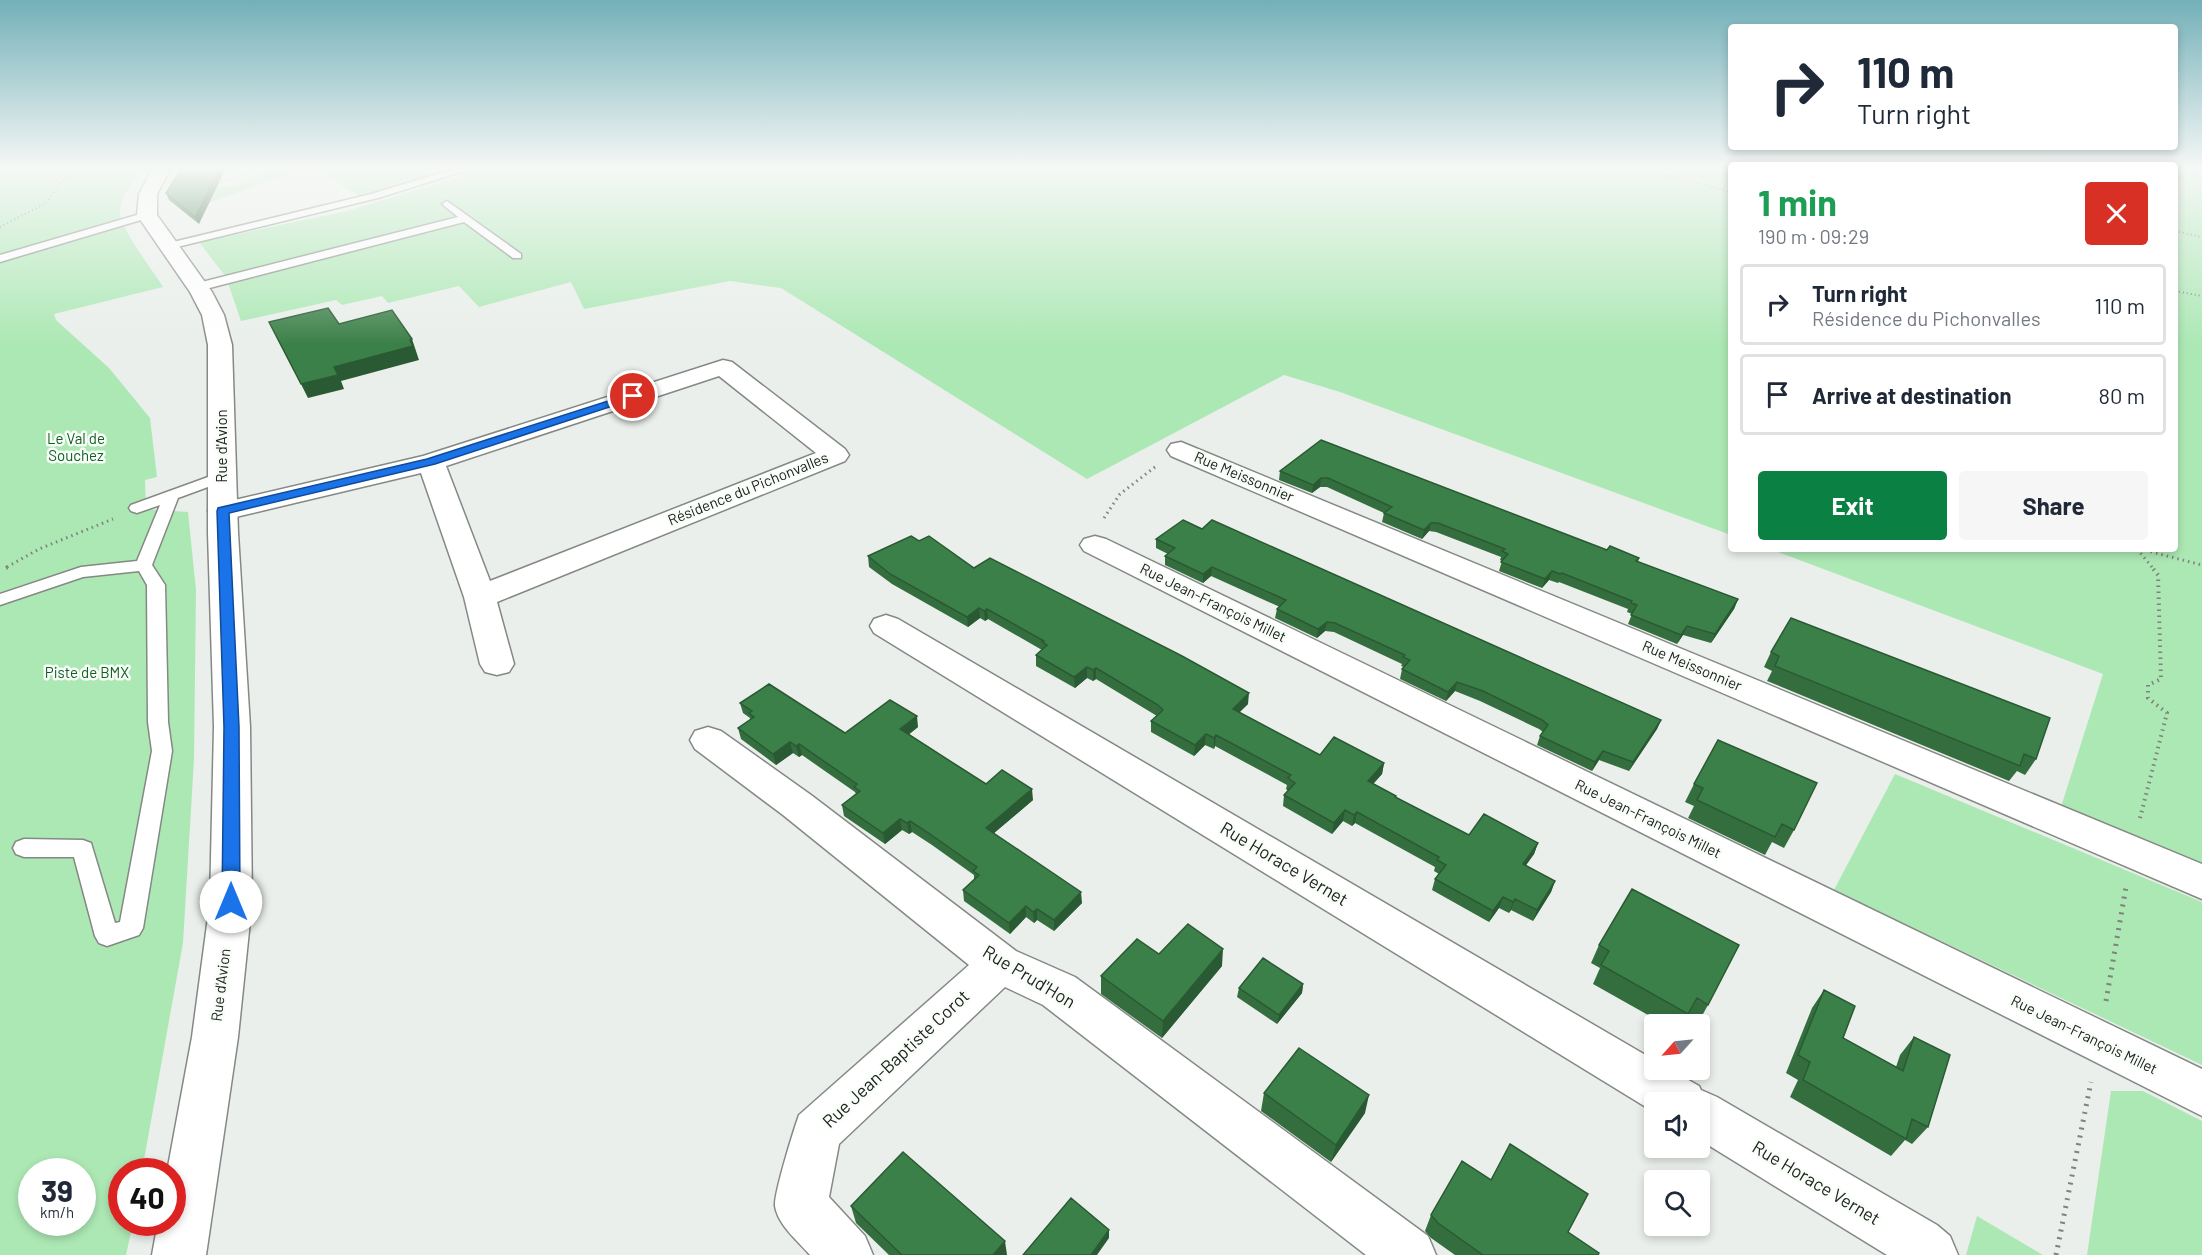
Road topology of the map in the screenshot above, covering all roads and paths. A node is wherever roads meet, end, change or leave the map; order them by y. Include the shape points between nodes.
1 (88, 227) edge
2 (159, 227) edge
3 (250, 227) edge
4 (433, 227) edge
5 (477, 227) edge
6 (2178, 232) edge
7 (2202, 237) edge
8 (169, 246) junction
9 (517, 256) dead end
10 (0, 259) edge
11 (198, 287) junction
12 (2178, 292) edge
13 (2202, 296) edge
14 (1181, 450) joint
15 (430, 462) junction
16 (222, 494) junction
17 (171, 497) junction
18 (137, 508) joint
19 (1095, 545) joint
20 (2140, 552) edge
21 (2150, 552) edge
22 (2202, 565) edge
23 (144, 566) junction
24 (0, 572) edge
25 (480, 597) junction
26 (0, 600) edge
27 (886, 626) dead end
28 (497, 664) dead end
29 (708, 740) dead end
30 (24, 848) dead end
31 (2132, 853) junction
32 (2202, 882) edge
33 (1000, 964) junction
34 (1665, 1092) edge
35 (2202, 1093) edge
36 (1710, 1119) edge
37 (179, 1255) edge
38 (846, 1255) edge
39 (1409, 1255) edge
40 (1931, 1255) edge

1 - 10 lane
2 - 8 street, Rue d'Avion
3 - 8 lane
4 - 11 lane
5 - 9 lane
6 - 7 path
8 - 11 street, Rue d'Avion
11 - 16 street, Rue d'Avion via 213,315 220,345
12 - 13 path
14 - 19 path via 1119,494 1105,514
14 - 31 street, Rue Meissonnier
15 - 16 street, Résidence du Pichonvalles
15 - 25 street
15 - 25 street, Résidence du Pichonvalles via 723,367 835,455
16 - 17 lane
16 - 37 street, Rue d'Avion via 232,727 231,902 215,1037
17 - 18 lane
17 - 23 lane
18 - 24 path via 39,549
19 - 35 street, Rue Jean-François Millet
20 - 31 path via 2158,575 2161,679 2148,685 2148,698 2167,712
21 - 22 path
23 - 26 lane via 81,572
23 - 30 lane via 156,585 162,751 131,928 107,936 83,849
25 - 28 street
27 - 34 street, Rue Horace Vernet
29 - 33 street, Rue Prud'Hon
31 - 32 street, Rue Meissonnier
33 - 38 street, Rue Jean-Baptiste Corot via 817,1132 801,1205
33 - 39 street, Rue Prud'Hon via 1059,991
36 - 40 street, Rue Horace Vernet

